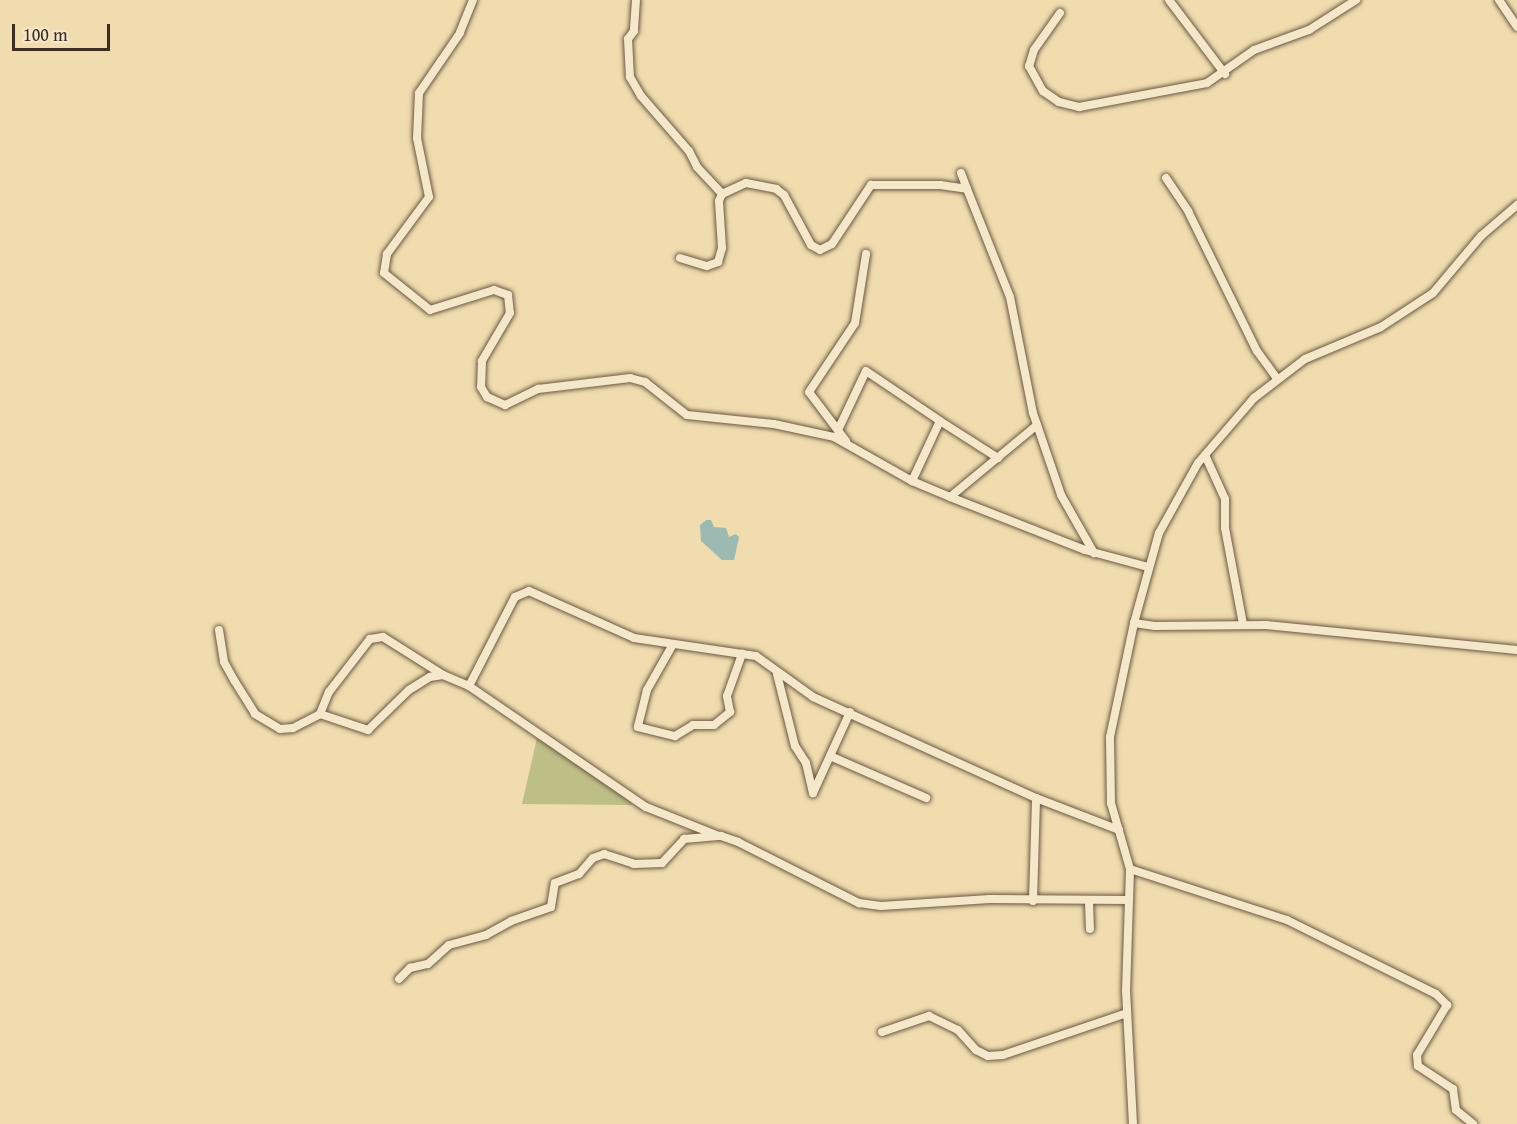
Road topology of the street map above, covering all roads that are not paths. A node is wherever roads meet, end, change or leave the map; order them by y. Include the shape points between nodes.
1 (473, 0) edge
2 (636, 0) edge
3 (1168, 0) edge
4 (1356, 0) edge
5 (1499, 0) edge
6 (1060, 13) dead end
7 (1517, 27) edge
8 (1225, 74) junction
9 (961, 173) dead end
10 (1166, 178) dead end
11 (968, 189) junction
12 (723, 194) junction
13 (1517, 206) edge
14 (866, 254) dead end
15 (680, 258) dead end
16 (1277, 379) junction
17 (940, 421) junction
18 (1037, 425) junction
19 (838, 430) junction
20 (846, 441) junction
21 (1205, 455) junction
22 (998, 458) junction
23 (912, 481) junction
24 (950, 497) junction
25 (1094, 553) junction
26 (1148, 567) junction
27 (1134, 623) junction
28 (1242, 624) junction
29 (219, 630) dead end
30 (672, 646) junction
31 (1517, 650) edge
32 (742, 654) junction
33 (777, 672) junction
34 (442, 675) junction
35 (469, 686) junction
36 (850, 712) junction
37 (320, 714) junction
38 (830, 756) junction
39 (926, 798) dead end
40 (1036, 798) junction
41 (1119, 830) junction
42 (721, 836) junction
43 (1130, 869) junction
44 (1129, 900) junction
45 (1032, 901) junction
46 (1089, 902) junction
47 (1090, 929) dead end
48 (399, 979) dead end
49 (1127, 1013) junction
50 (882, 1032) dead end
51 (1133, 1124) edge
52 (1473, 1124) edge

1 - 20 street via 460,33 419,93 417,138 429,197 387,254 384,273 430,310 494,290 508,295 510,313 482,361 482,387 487,397 505,405 538,390 630,378 645,382 687,415 774,424
2 - 12 street via 634,31 628,39 630,77 641,96 689,151 697,167
3 - 8 street
4 - 8 street via 1309,30 1254,50
5 - 7 street
6 - 8 street via 1034,50 1029,66 1043,91 1066,105 1085,106 1199,86
9 - 11 street
10 - 16 street via 1188,211 1257,351
11 - 12 street via 871,185 832,244 820,250 811,245 784,195 776,189 746,183
11 - 18 street via 1010,297
12 - 15 street via 719,201 722,248 718,262 707,266
13 - 16 street via 1480,236 1433,293 1381,327 1318,352
14 - 19 street via 855,323 809,392
16 - 21 street via 1241,411
17 - 19 street via 866,372
17 - 22 street
17 - 23 street
18 - 22 street
18 - 25 street via 1061,495
19 - 20 street
20 - 23 street
21 - 26 street via 1163,525
21 - 28 street via 1225,499 1225,528
22 - 24 street
23 - 24 street
24 - 25 street
25 - 26 street
26 - 27 street
27 - 28 street via 1155,627
27 - 41 street via 1110,737 1110,797
28 - 31 street
29 - 37 street via 224,662 255,714 280,729 293,728
30 - 32 street
30 - 32 street via 646,690 638,727 675,736 693,725 714,725 730,712 727,696
30 - 35 street via 624,634 524,591 515,597
32 - 33 street via 756,656
33 - 36 street via 813,697
33 - 38 street via 795,746 806,763 813,793
34 - 35 street
34 - 37 street via 430,677 409,690 368,730
34 - 37 street via 382,637 369,639 329,692
35 - 42 street via 646,807
36 - 38 street
36 - 40 street
38 - 39 street
40 - 41 street
40 - 45 street
41 - 43 street
42 - 45 street via 820,880 859,903 880,906 914,901
42 - 48 street via 684,839 662,863 634,864 604,854 593,858 579,874 555,883 551,907 449,945 428,964 410,968
43 - 44 street
43 - 52 street via 1287,920 1436,994 1447,1005 1418,1054 1418,1066 1453,1089 1456,1110
44 - 46 street
44 - 49 street
45 - 46 street
46 - 47 street
49 - 50 street via 1003,1055 988,1056 976,1050 958,1030 929,1017 914,1018
49 - 51 street

